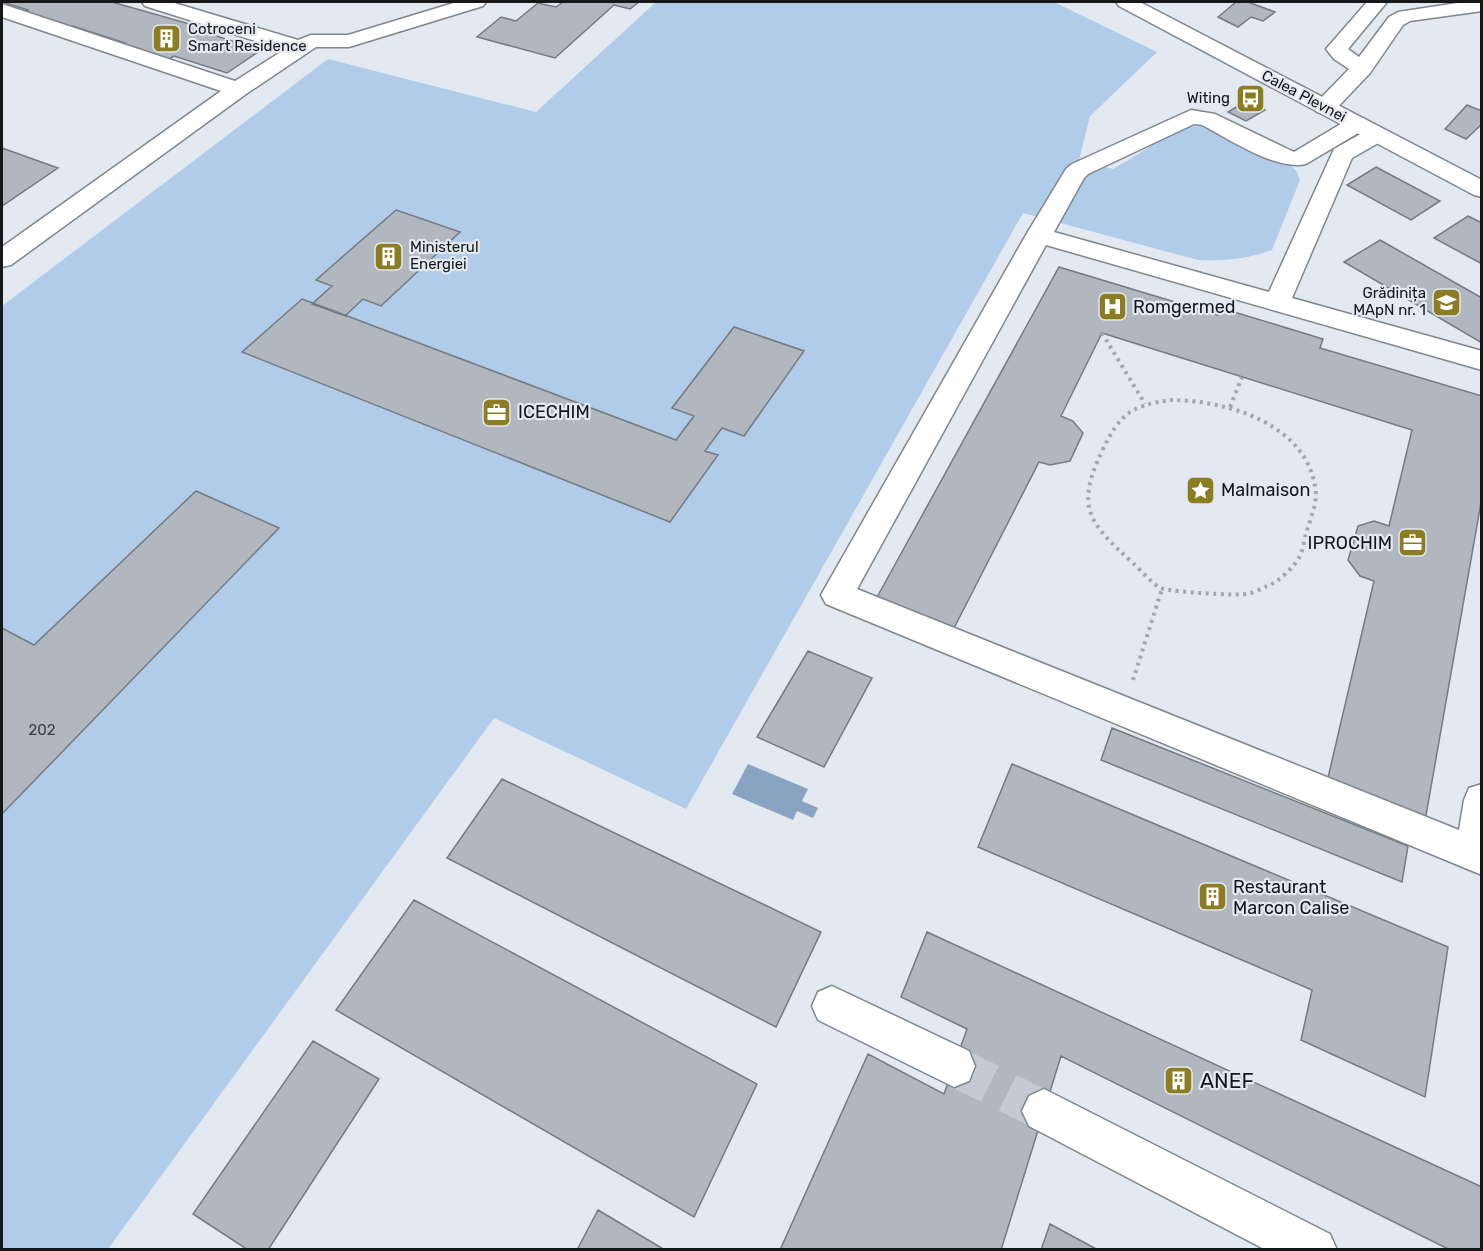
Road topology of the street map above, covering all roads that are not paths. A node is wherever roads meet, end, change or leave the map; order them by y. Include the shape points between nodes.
1 (152, 2) edge
2 (476, 2) edge
3 (1126, 2) edge
4 (1377, 2) edge
5 (1482, 5) edge
6 (1416, 7) edge
7 (2, 10) edge
8 (300, 48) junction
9 (1362, 68) junction
10 (238, 89) junction
11 (1325, 107) junction
12 (1367, 129) junction
13 (1482, 190) edge
14 (1038, 235) junction
15 (2, 259) edge
16 (1276, 303) junction
17 (1482, 361) edge
18 (1482, 800) edge
19 (1478, 855) edge
20 (832, 1006) dead end
21 (954, 1066) tunnel mouth
22 (1044, 1111) tunnel mouth
23 (1314, 1250) edge

1 - 8 main road
2 - 8 main road via 349,41 311,41
3 - 11 main road, Calea Plevnei
4 - 9 main road via 1337,49
5 - 6 main road
6 - 9 main road via 1396,21
7 - 10 main road
8 - 10 main road
9 - 11 main road
10 - 15 main road
11 - 12 main road, Calea Plevnei
12 - 13 main road, Calea Plevnei
12 - 14 main road via 1298,159 1286,159 1208,119 1186,119 1080,169
12 - 16 main road via 1342,154
14 - 16 main road
14 - 19 main road via 837,595
16 - 17 main road
18 - 19 main road
20 - 21 main road
22 - 23 main road

